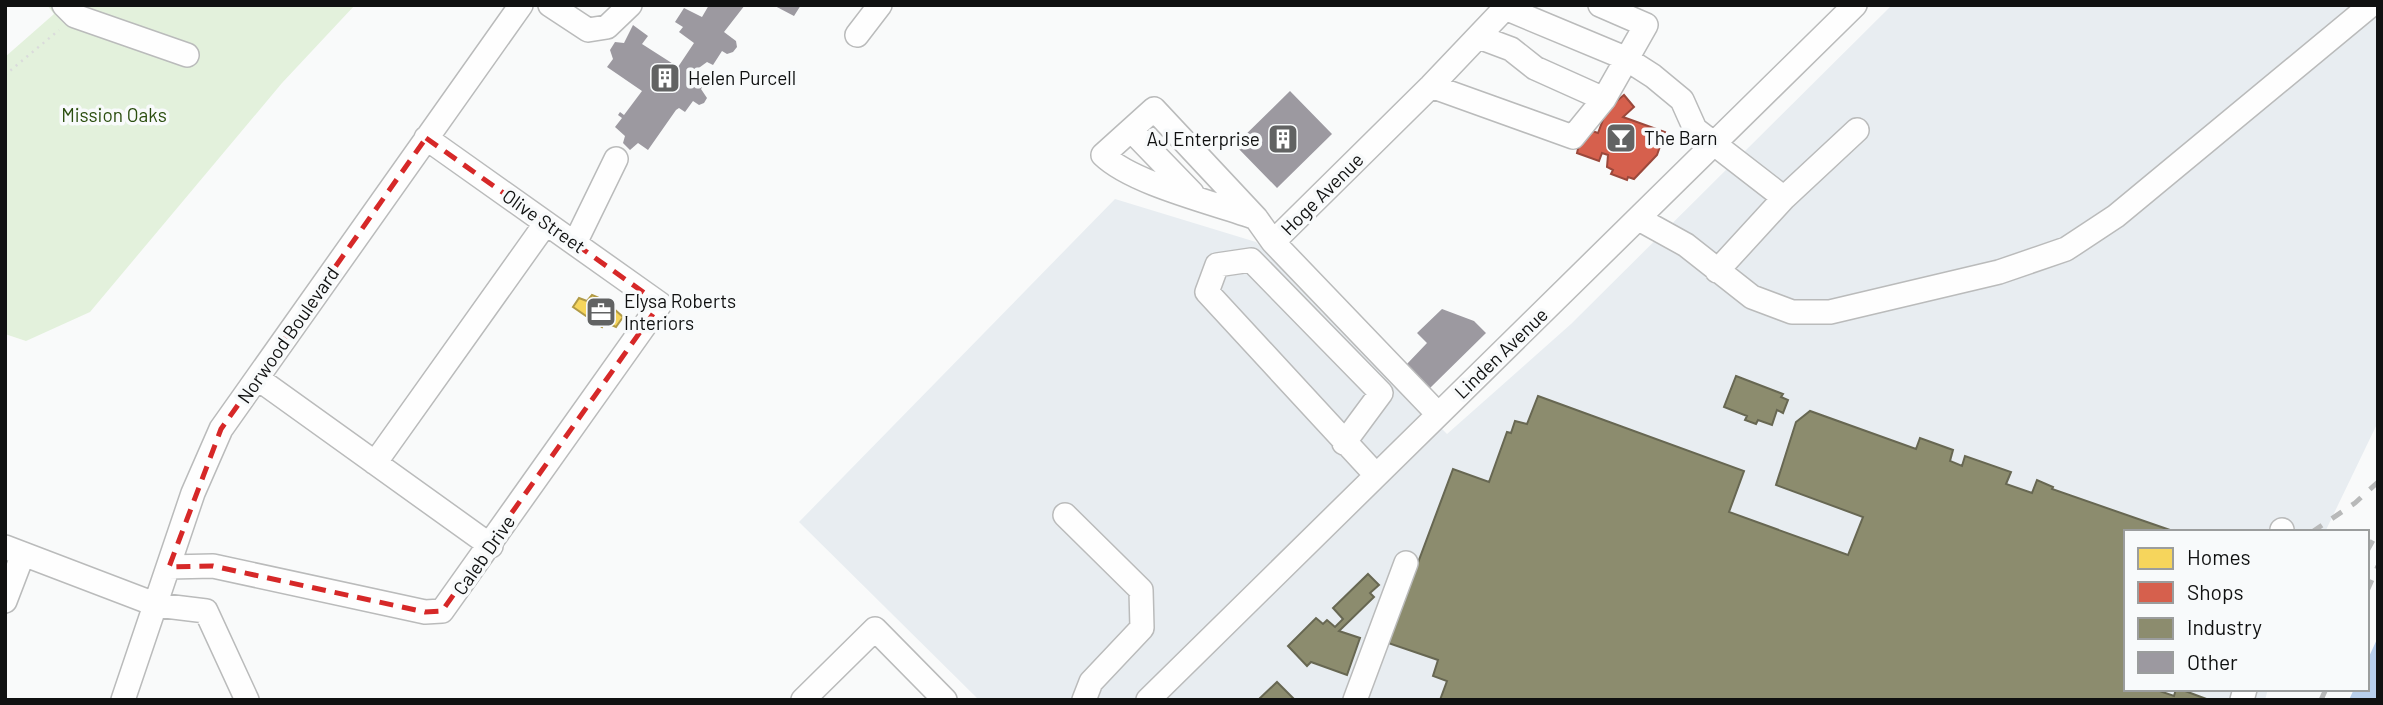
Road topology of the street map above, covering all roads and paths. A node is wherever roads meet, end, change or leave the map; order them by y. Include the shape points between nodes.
1 (521, 5) edge
2 (550, 5) edge
3 (630, 5) edge
4 (880, 5) edge
5 (1600, 5) edge
6 (1855, 5) edge
7 (2371, 5) edge
8 (1506, 7) edge
9 (69, 11) edge
10 (856, 35) dead end
11 (1479, 37) junction
12 (187, 55) dead end
13 (1625, 58) junction
14 (5, 75) edge
15 (1431, 86) junction
16 (1604, 99) junction
17 (1131, 130) junction
18 (1857, 130) dead end
19 (426, 138) junction
20 (1714, 143) junction
21 (616, 159) dead end
22 (1194, 196) junction
23 (1784, 198) junction
24 (1256, 218) junction
25 (1639, 219) junction
26 (547, 223) junction
27 (1273, 242) junction
28 (575, 243) junction
29 (1717, 271) junction
30 (660, 304) joint
31 (257, 378) junction
32 (1438, 414) junction
33 (1344, 443) junction
34 (375, 463) junction
35 (1376, 475) junction
36 (1065, 515) dead end
37 (491, 546) junction
38 (14, 550) edge
39 (1406, 563) dead end
40 (169, 567) junction
41 (5, 601) edge
42 (157, 605) junction
43 (1087, 691) edge
44 (123, 700) edge
45 (247, 700) edge
46 (803, 700) edge
47 (946, 700) edge
48 (1107, 700) edge
49 (1148, 700) edge
50 (1355, 700) edge

1 - 19 street, Norwood Boulevard
2 - 3 street via 588,30 607,27
4 - 10 street
5 - 13 street via 1646,25
6 - 20 street, Linden Avenue
7 - 29 street via 2116,216 2066,249 1999,272 1830,312 1792,312 1752,297
8 - 11 street, Hoge Avenue
8 - 13 street
9 - 12 street
9 - 14 path
11 - 15 street, Hoge Avenue
11 - 16 street
13 - 16 street
13 - 20 street via 1682,100 1695,129
15 - 16 street via 1573,137
15 - 27 street, Hoge Avenue
17 - 22 street
17 - 22 street via 1103,156 1113,165
17 - 24 street via 1154,108
18 - 23 street
19 - 26 street, Olive Street
19 - 31 street, Norwood Boulevard
20 - 23 street
20 - 25 street, Linden Avenue
21 - 28 street
22 - 24 street
23 - 29 street
24 - 27 street
25 - 29 street via 1686,245
25 - 32 street, Linden Avenue
26 - 28 street, Olive Street
26 - 34 street
27 - 32 street, Hoge Avenue
28 - 30 street, Olive Street
30 - 37 street, Caleb Drive
31 - 34 street
31 - 40 street, Norwood Boulevard via 221,429 193,493
32 - 35 street, Linden Avenue
33 - 33 street via 1208,292 1217,265 1251,260 1381,393
33 - 35 street
34 - 37 street
35 - 49 street, Linden Avenue
36 - 43 street via 1141,590 1142,628
37 - 40 street, Caleb Drive via 442,611 425,612 213,565
38 - 41 street
38 - 42 street
39 - 50 street
40 - 42 street, Norwood Boulevard
42 - 44 street, Norwood Boulevard
42 - 45 street via 206,611
43 - 48 street
46 - 47 street via 875,629

